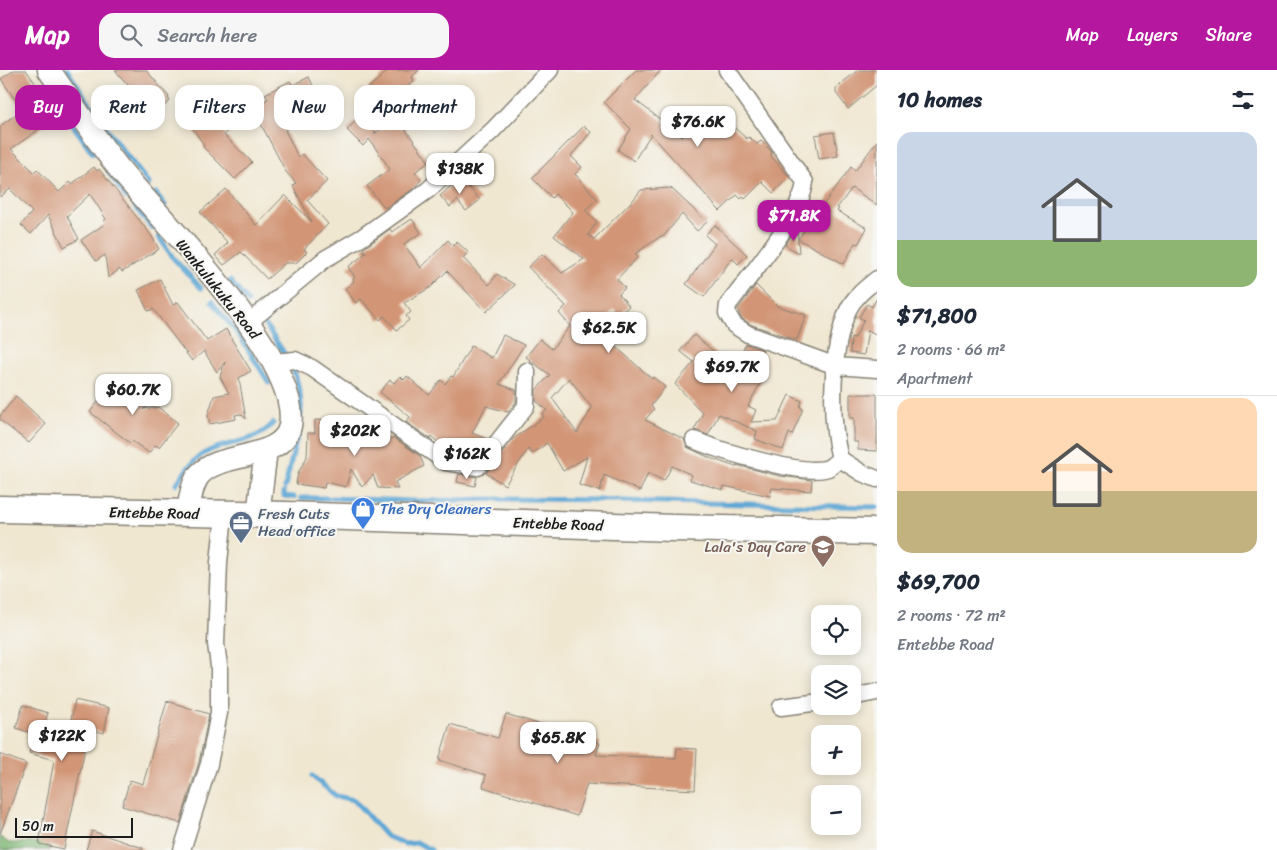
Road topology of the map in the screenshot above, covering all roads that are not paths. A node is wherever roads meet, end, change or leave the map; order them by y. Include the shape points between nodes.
1 (49, 70) edge
2 (550, 70) edge
3 (727, 70) edge
4 (877, 279) edge
5 (249, 322) junction
6 (274, 362) junction
7 (836, 366) junction
8 (877, 369) edge
9 (527, 371) dead end
10 (694, 440) dead end
11 (260, 451) junction
12 (840, 459) junction
13 (877, 478) edge
14 (0, 510) edge
15 (188, 514) junction
16 (224, 515) junction
17 (258, 515) junction
18 (877, 532) edge
19 (877, 692) edge
20 (861, 695) edge
21 (811, 703) edge
22 (781, 707) dead end
23 (182, 850) edge

1 - 5 main road, Wankulukuku Road via 117,166
2 - 5 street via 476,148 428,190 361,238 324,259
3 - 7 street via 806,182 804,195 791,217 728,305 726,313 734,325 748,334
4 - 7 street via 848,309
5 - 6 main road, Wankulukuku Road
6 - 9 street via 295,360 312,368 446,462 478,467 526,406
6 - 11 main road, Wankulukuku Road via 288,396 290,428 280,442
7 - 8 street
7 - 12 street via 834,410
10 - 12 street via 755,460 813,469 827,468
11 - 15 main road, Wankulukuku Road via 216,462 200,474 194,484
11 - 17 main road
12 - 13 street
14 - 15 main road, Entebbe Road
15 - 16 main road, Entebbe Road
16 - 17 main road, Entebbe Road
16 - 23 street via 216,644 219,713 209,764
17 - 18 main road, Entebbe Road
19 - 20 street
21 - 22 street

